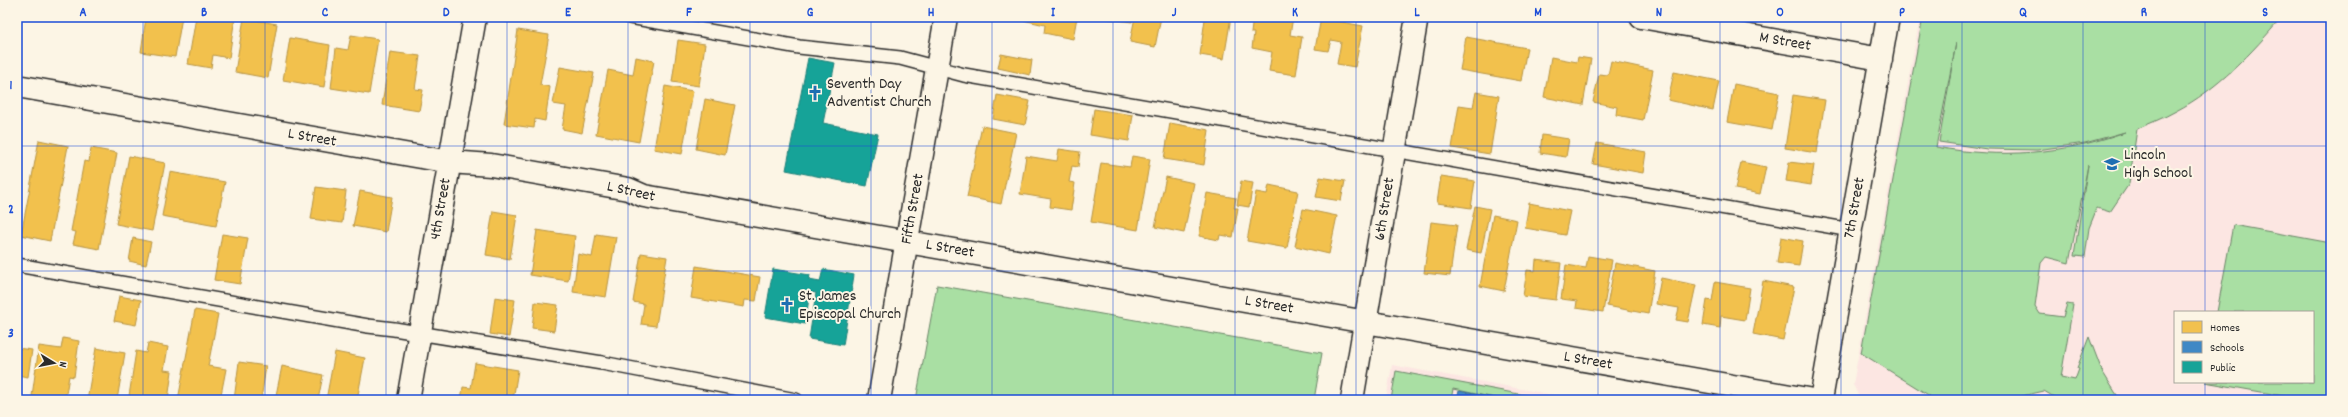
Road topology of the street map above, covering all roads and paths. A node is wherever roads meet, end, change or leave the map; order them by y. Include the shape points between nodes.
1 (475, 17) edge
2 (630, 17) edge
3 (946, 17) edge
4 (1418, 17) edge
5 (1641, 17) edge
6 (1888, 17) edge
7 (1881, 59) junction
8 (937, 68) junction
9 (17, 86) edge
10 (1395, 151) junction
11 (450, 162) junction
12 (1851, 230) junction
13 (907, 242) junction
14 (17, 265) edge
15 (1366, 322) junction
16 (420, 333) junction
17 (408, 400) edge
18 (796, 400) edge
19 (879, 400) edge
20 (1352, 400) edge
21 (1813, 400) edge
22 (1821, 400) edge

1 - 11 street, 4th Street
2 - 8 lane via 799,46 900,58
3 - 8 street, Fifth Street
4 - 10 street, 6th Street
5 - 7 street, M Street
6 - 7 street, 7th Street
7 - 12 street, 7th Street
8 - 10 lane via 964,75
8 - 13 street, Fifth Street
9 - 11 street, L Street
10 - 12 lane
10 - 15 street, 6th Street
11 - 13 street, L Street via 498,166 628,189 644,196
11 - 16 street, 4th Street
12 - 22 street, 7th Street
13 - 15 street, L Street
13 - 19 street, Fifth Street
14 - 16 lane
15 - 20 street, 6th Street
15 - 21 street, L Street
16 - 17 street, 4th Street
16 - 18 lane via 602,363

